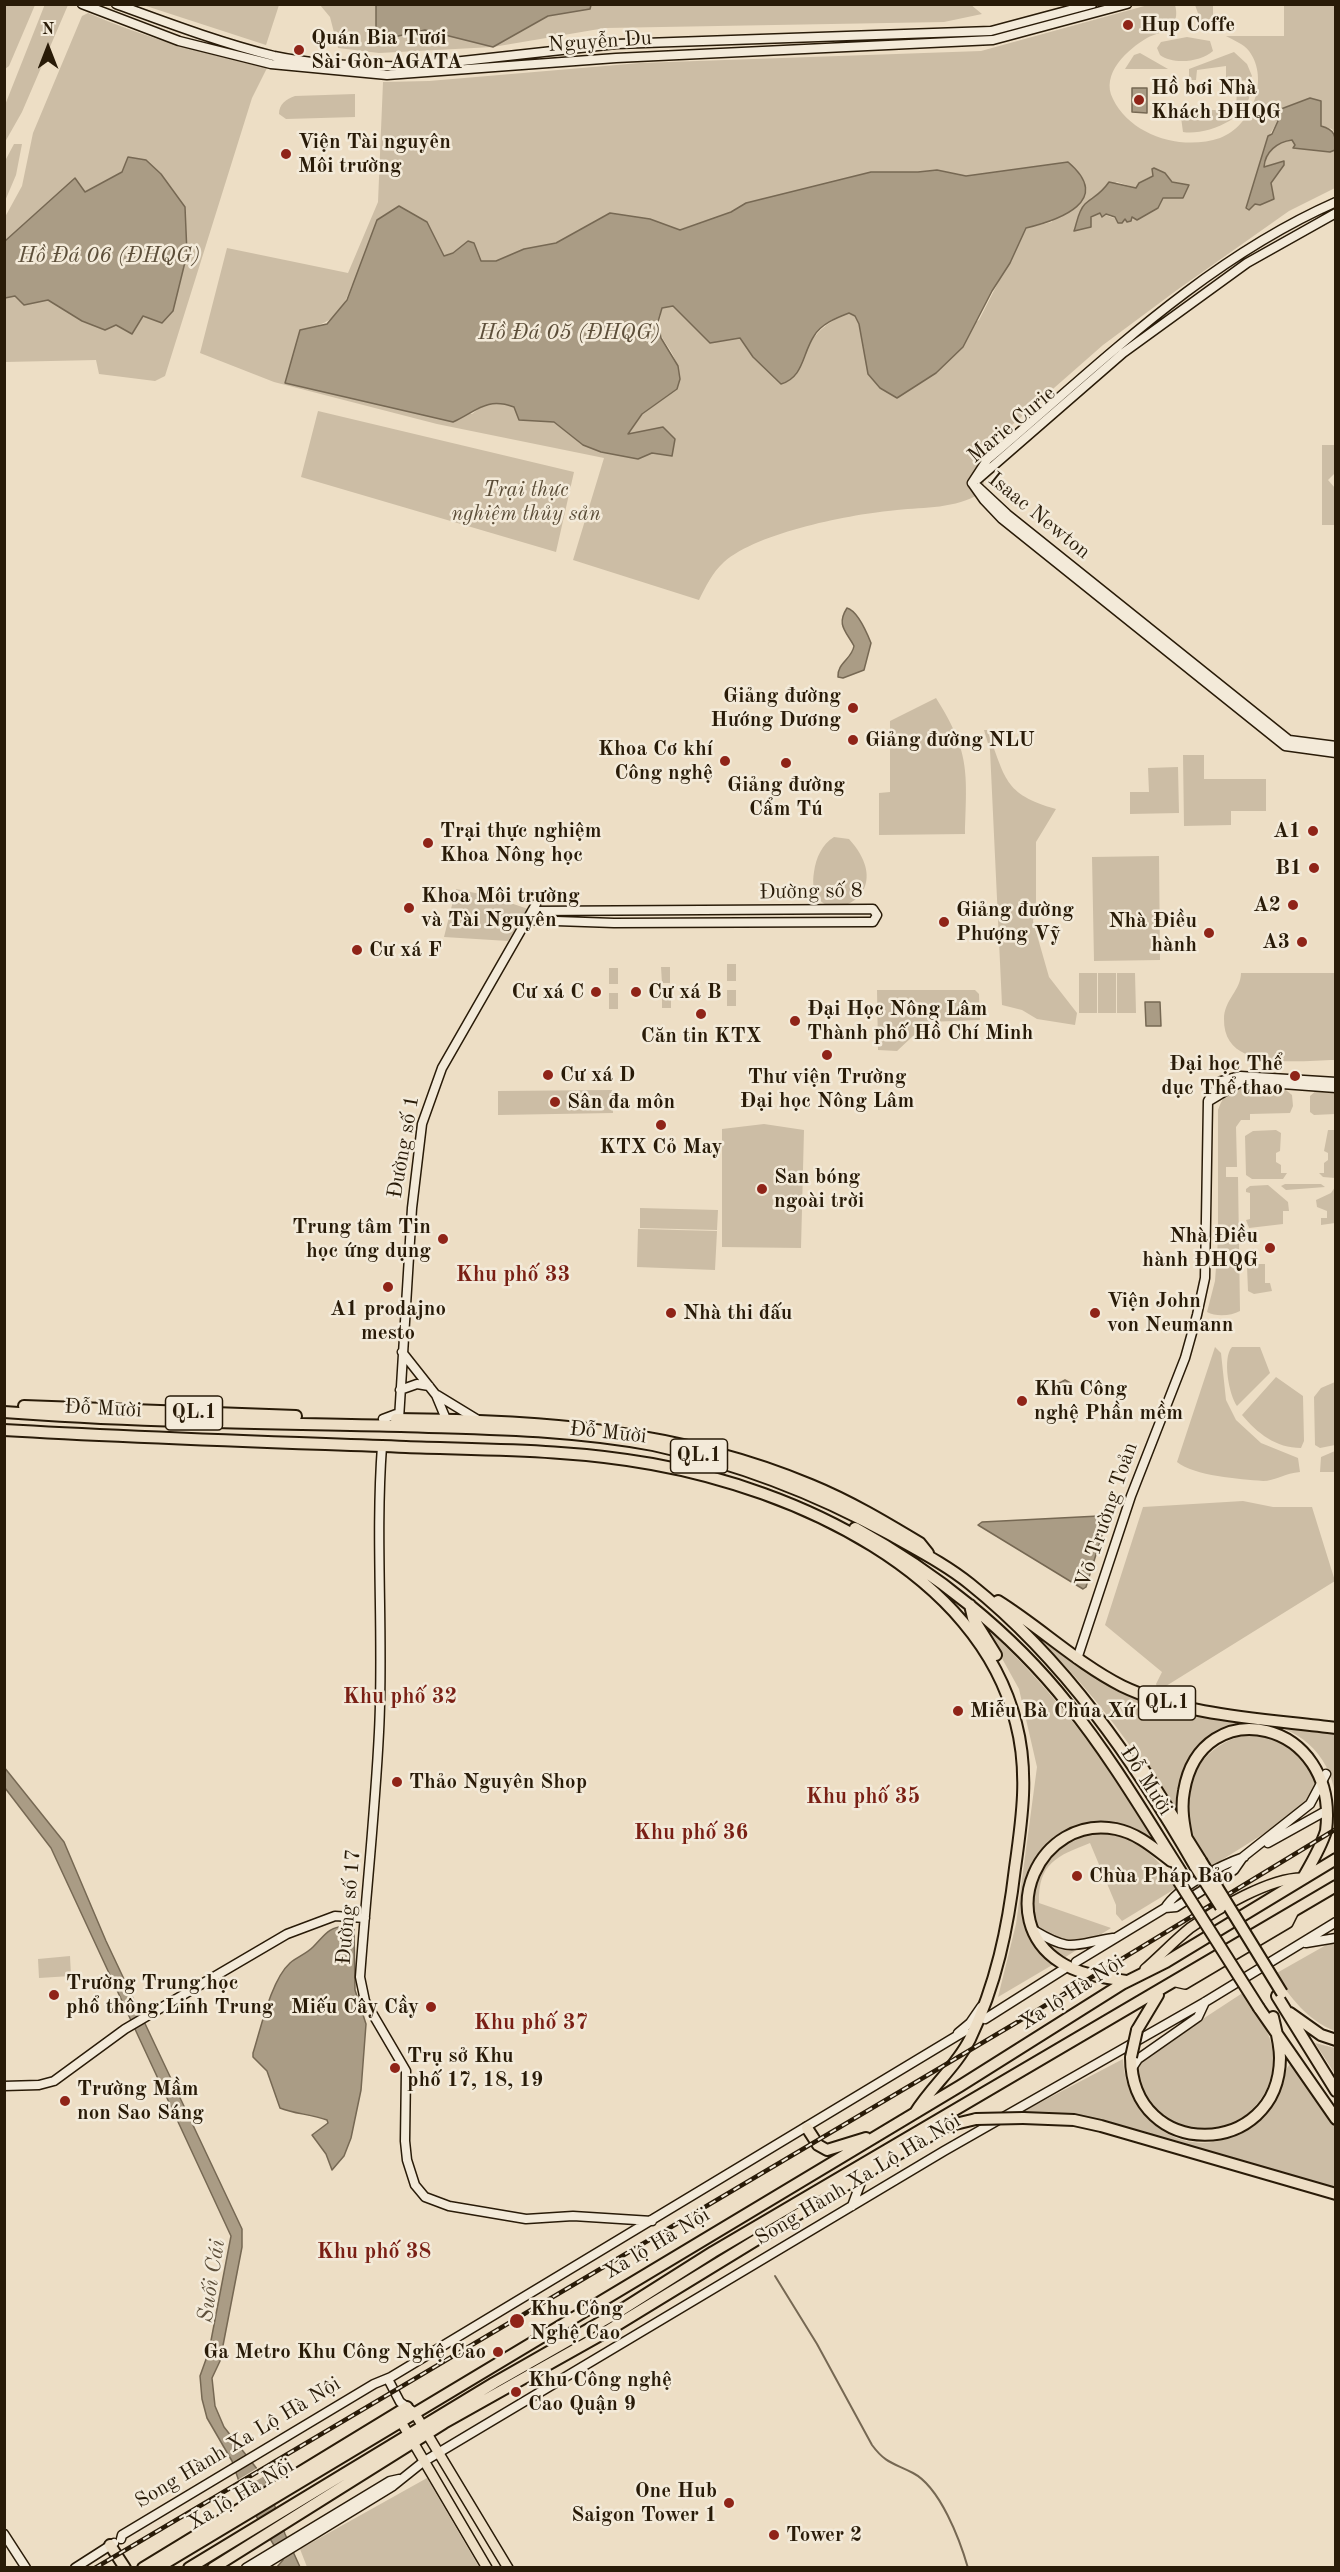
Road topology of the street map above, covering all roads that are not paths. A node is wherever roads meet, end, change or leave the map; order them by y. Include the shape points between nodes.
1 (82, 4) edge
2 (116, 4) edge
3 (1092, 4) edge
4 (1127, 4) edge
5 (991, 31) junction
6 (993, 40) junction
7 (272, 60) junction
8 (1335, 202) edge
9 (1335, 213) edge
10 (1292, 230) junction
11 (972, 483) junction
12 (1335, 746) edge
13 (1335, 753) edge
14 (534, 907) joint
15 (613, 912) junction
16 (699, 912) junction
17 (527, 920) junction
18 (614, 923) junction
19 (700, 923) junction
20 (1335, 1082) edge
21 (1335, 1088) edge
22 (1208, 1101) junction
23 (402, 1352) junction
24 (429, 1386) junction
25 (400, 1390) junction
26 (436, 1395) junction
27 (4, 1405) edge
28 (4, 1412) edge
29 (399, 1419) junction
30 (478, 1420) junction
31 (383, 1422) junction
32 (4, 1423) edge
33 (446, 1423) junction
34 (4, 1430) edge
35 (382, 1443) junction
36 (398, 1444) junction
37 (444, 1446) junction
38 (774, 1498) junction
39 (801, 1502) junction
40 (932, 1558) junction
41 (970, 1584) junction
42 (996, 1600) junction
43 (970, 1605) junction
44 (1078, 1657) junction
45 (1335, 1722) edge
46 (1335, 1728) edge
47 (1326, 1774) junction
48 (1323, 1813) dead end
49 (1187, 1839) junction
50 (1243, 1857) junction
51 (1335, 1859) edge
52 (1196, 1862) junction
53 (1179, 1873) junction
54 (1303, 1878) junction
55 (1334, 1888) edge
56 (365, 1918) junction
57 (1335, 1922) edge
58 (1034, 1930) junction
59 (1116, 1937) junction
60 (1335, 1938) edge
61 (1303, 1943) junction
62 (1076, 1962) dead end
63 (1064, 1970) dead end
64 (1144, 1971) junction
65 (1126, 1981) junction
66 (1162, 1990) junction
67 (989, 1994) junction
68 (1280, 1995) junction
69 (1205, 2002) junction
70 (1262, 2006) junction
71 (1285, 2009) junction
72 (984, 2014) junction
73 (1273, 2017) junction
74 (1299, 2019) junction
75 (965, 2031) dead end
76 (1276, 2032) junction
77 (1335, 2040) edge
78 (940, 2047) junction
79 (1131, 2062) junction
80 (1335, 2080) edge
81 (4, 2086) edge
82 (1335, 2091) edge
83 (1335, 2110) edge
84 (915, 2113) junction
85 (1335, 2118) edge
86 (807, 2128) junction
87 (878, 2135) junction
88 (864, 2174) junction
89 (1335, 2194) edge
90 (852, 2206) junction
91 (652, 2221) junction
92 (615, 2314) junction
93 (599, 2336) junction
94 (388, 2379) junction
95 (404, 2410) junction
96 (425, 2430) junction
97 (411, 2439) junction
98 (398, 2452) junction
99 (377, 2453) junction
100 (439, 2453) junction
101 (423, 2462) junction
102 (457, 2481) junction
103 (442, 2493) junction
104 (232, 2518) junction
105 (4, 2534) edge
106 (110, 2545) junction
107 (266, 2560) junction
108 (26, 2568) edge
109 (75, 2568) edge
110 (125, 2568) edge
111 (142, 2568) edge
112 (157, 2568) edge
113 (189, 2568) edge
114 (213, 2568) edge
115 (246, 2568) edge
116 (259, 2568) edge
117 (481, 2568) edge
118 (487, 2568) edge
119 (508, 2568) edge
120 (513, 2568) edge

1 - 7 street, Nguyễn Du via 179,41
2 - 7 street, Nguyễn Du
3 - 5 street, Nguyễn Du
4 - 6 street, Nguyễn Du
5 - 6 street
5 - 7 street, Nguyễn Du via 616,44 417,66
6 - 7 street, Nguyễn Du via 616,58 387,75
8 - 10 street, Marie Curie
9 - 10 street, Marie Curie
10 - 11 street, Marie Curie via 1124,353
10 - 11 street, Marie Curie via 1172,301 987,460
11 - 12 street, Isaac Newton via 1288,740
11 - 13 street, Isaac Newton via 1002,519 1285,746
14 - 15 street, Đường số 8
14 - 17 street, Đường số 1
15 - 16 street, Đường số 8
15 - 18 street
16 - 19 street
16 - 19 street, Đường số 8 via 873,909 877,915 873,922
17 - 18 street, Đường số 8
17 - 23 street, Đường số 1 via 455,1043 430,1095 422,1124 412,1208
18 - 19 street, Đường số 8
20 - 22 street via 1240,1076 1221,1082
21 - 22 street via 1242,1081
22 - 44 street, Võ Trường Toản via 1204,1278 1197,1315
23 - 24 street
23 - 25 street, Đường số 1
24 - 25 street via 417,1384
24 - 26 street
25 - 29 street, Đường số 1
26 - 30 street
26 - 33 street
27 - 31 highway, Đỗ Mười / QL.1
28 - 31 highway, Đỗ Mười / QL.1
29 - 31 highway, Đỗ Mười / QL.1
29 - 33 highway, Đỗ Mười / QL.1
29 - 36 highway
30 - 33 highway, Đỗ Mười / QL.1
30 - 40 highway, Đỗ Mười / QL.1 via 625,1432 771,1469 842,1499 920,1543
31 - 35 highway
32 - 35 highway, Đỗ Mười / QL.1
33 - 37 highway
33 - 40 highway, Đỗ Mười / QL.1 via 585,1435 700,1457 810,1494
34 - 35 highway, Đỗ Mười / QL.1
35 - 36 highway, Đỗ Mười / QL.1
35 - 56 street, Đường số 17 via 380,1732
36 - 37 highway, Đỗ Mười / QL.1
37 - 38 highway, Đỗ Mười / QL.1 via 648,1463 703,1475
37 - 39 highway, Đỗ Mười / QL.1 via 532,1446 644,1455 715,1471
38 - 39 highway
38 - 67 highway, Đỗ Mười / QL.1 via 846,1530 931,1588 964,1621 993,1663 1010,1701 1024,1772 1011,1899
39 - 43 highway, Đỗ Mười / QL.1 via 885,1545
40 - 41 highway, Đỗ Mười / QL.1
41 - 42 highway, QL.1
41 - 52 highway, Đỗ Mười / QL.1 via 1022,1630 1070,1681 1131,1763
42 - 44 highway, QL.1
42 - 49 highway, Đỗ Mười / QL.1 via 1080,1687 1150,1779
43 - 53 highway, Đỗ Mười / QL.1 via 1005,1636 1068,1704 1113,1765
43 - 72 highway via 973,1618 1016,1697 1030,1773 1011,1932
44 - 45 highway, QL.1 via 1159,1696
44 - 46 highway, QL.1 via 1123,1686 1158,1700
47 - 49 highway, QL.1 via 1315,1754 1283,1733 1256,1729 1222,1737 1197,1760 1185,1784 1182,1811
47 - 50 street via 1310,1804
47 - 54 highway, QL.1 via 1330,1797 1326,1828
48 - 50 street
49 - 52 highway, Đỗ Mười / QL.1
50 - 59 street via 1234,1870 1176,1907 1165,1908
51 - 54 highway, Xa lộ Hà Nội
52 - 68 highway, QL.1, bridge
53 - 58 highway, QL.1 via 1162,1854 1134,1836 1116,1829 1088,1829 1068,1837 1044,1855 1033,1871 1028,1902
53 - 70 highway, QL.1
54 - 64 highway, Xa lộ Hà Nội via 1166,1962
54 - 64 main road, Xa lộ Hà Nội via 1289,1877 1241,1898 1190,1928
55 - 66 highway, Xa lộ Hà Nội / QL.1
56 - 81 street via 334,1916 287,1934 131,2026 54,2081
56 - 91 street, Đường số 17 via 362,1992 406,2071 407,2160 421,2193 443,2204 507,2217
57 - 61 street, Song Hành Xa Lộ Hà Nội
58 - 59 street via 1061,1945
58 - 65 highway, QL.1 via 1042,1946 1062,1963 1087,1974
59 - 62 street
60 - 61 street
61 - 69 street, Song Hành Xa Lộ Hà Nội
63 - 72 street
64 - 65 highway, Xa lộ Hà Nội
65 - 84 highway, Xa lộ Hà Nội
66 - 79 highway, QL.1, bridge via 1137,2030
66 - 92 highway, Xa lộ Hà Nội via 713,2252
67 - 72 highway, Đỗ Mười
67 - 78 street via 970,2023
68 - 71 highway, QL.1
68 - 74 highway, QL.1
69 - 79 street via 1198,2017
69 - 90 street, Song Hành Xa Lộ Hà Nội
70 - 73 highway, QL.1
70 - 76 highway, QL.1
71 - 74 highway, QL.1
71 - 82 highway, QL.1
72 - 84 highway via 958,2059
73 - 76 highway, QL.1
73 - 83 highway, QL.1
74 - 77 highway, QL.1
74 - 80 highway, QL.1
75 - 78 street, Song Hành Xa Lộ Hà Nội
76 - 79 highway, QL.1 via 1280,2058 1267,2101 1246,2123 1224,2133 1197,2135 1159,2122 1140,2098
76 - 85 highway, QL.1
78 - 86 street, Song Hành Xa Lộ Hà Nội
84 - 87 highway, Xa lộ Hà Nội
86 - 87 highway, Song Hành Xa Lộ Hà Nội via 818,2145 828,2150
86 - 91 street, Song Hành Xa Lộ Hà Nội
87 - 95 highway, Xa lộ Hà Nội
88 - 89 highway, Xa lộ Hà Nội, bridge via 947,2126 976,2119 1074,2120
88 - 90 street
88 - 93 highway, Xa lộ Hà Nội
90 - 100 street, Song Hành Xa Lộ Hà Nội
91 - 94 street, Song Hành Xa Lộ Hà Nội
92 - 93 highway
92 - 96 highway, Xa lộ Hà Nội
93 - 96 highway, Xa lộ Hà Nội
94 - 95 street
94 - 106 street, Song Hành Xa Lộ Hà Nội
95 - 96 main road
95 - 97 main road
95 - 104 highway, Xa lộ Hà Nội
96 - 97 highway, Xa lộ Hà Nội
96 - 100 main road
97 - 98 highway, Xa lộ Hà Nội
97 - 99 highway, Xa lộ Hà Nội
97 - 101 main road
98 - 99 highway
98 - 114 highway, Xa lộ Hà Nội
99 - 113 highway, Xa lộ Hà Nội
100 - 101 street, Song Hành Xa Lộ Hà Nội
100 - 102 main road
101 - 103 main road
101 - 107 street, Song Hành Xa Lộ Hà Nội via 405,2477
102 - 119 main road
102 - 120 main road
103 - 117 main road via 442,2500
103 - 118 main road
104 - 111 highway, Xa lộ Hà Nội
104 - 112 highway, Xa lộ Hà Nội
105 - 108 street
106 - 109 street, Song Hành Xa Lộ Hà Nội
106 - 110 highway
107 - 115 street, Song Hành Xa Lộ Hà Nội
107 - 116 street, Song Hành Xa Lộ Hà Nội

